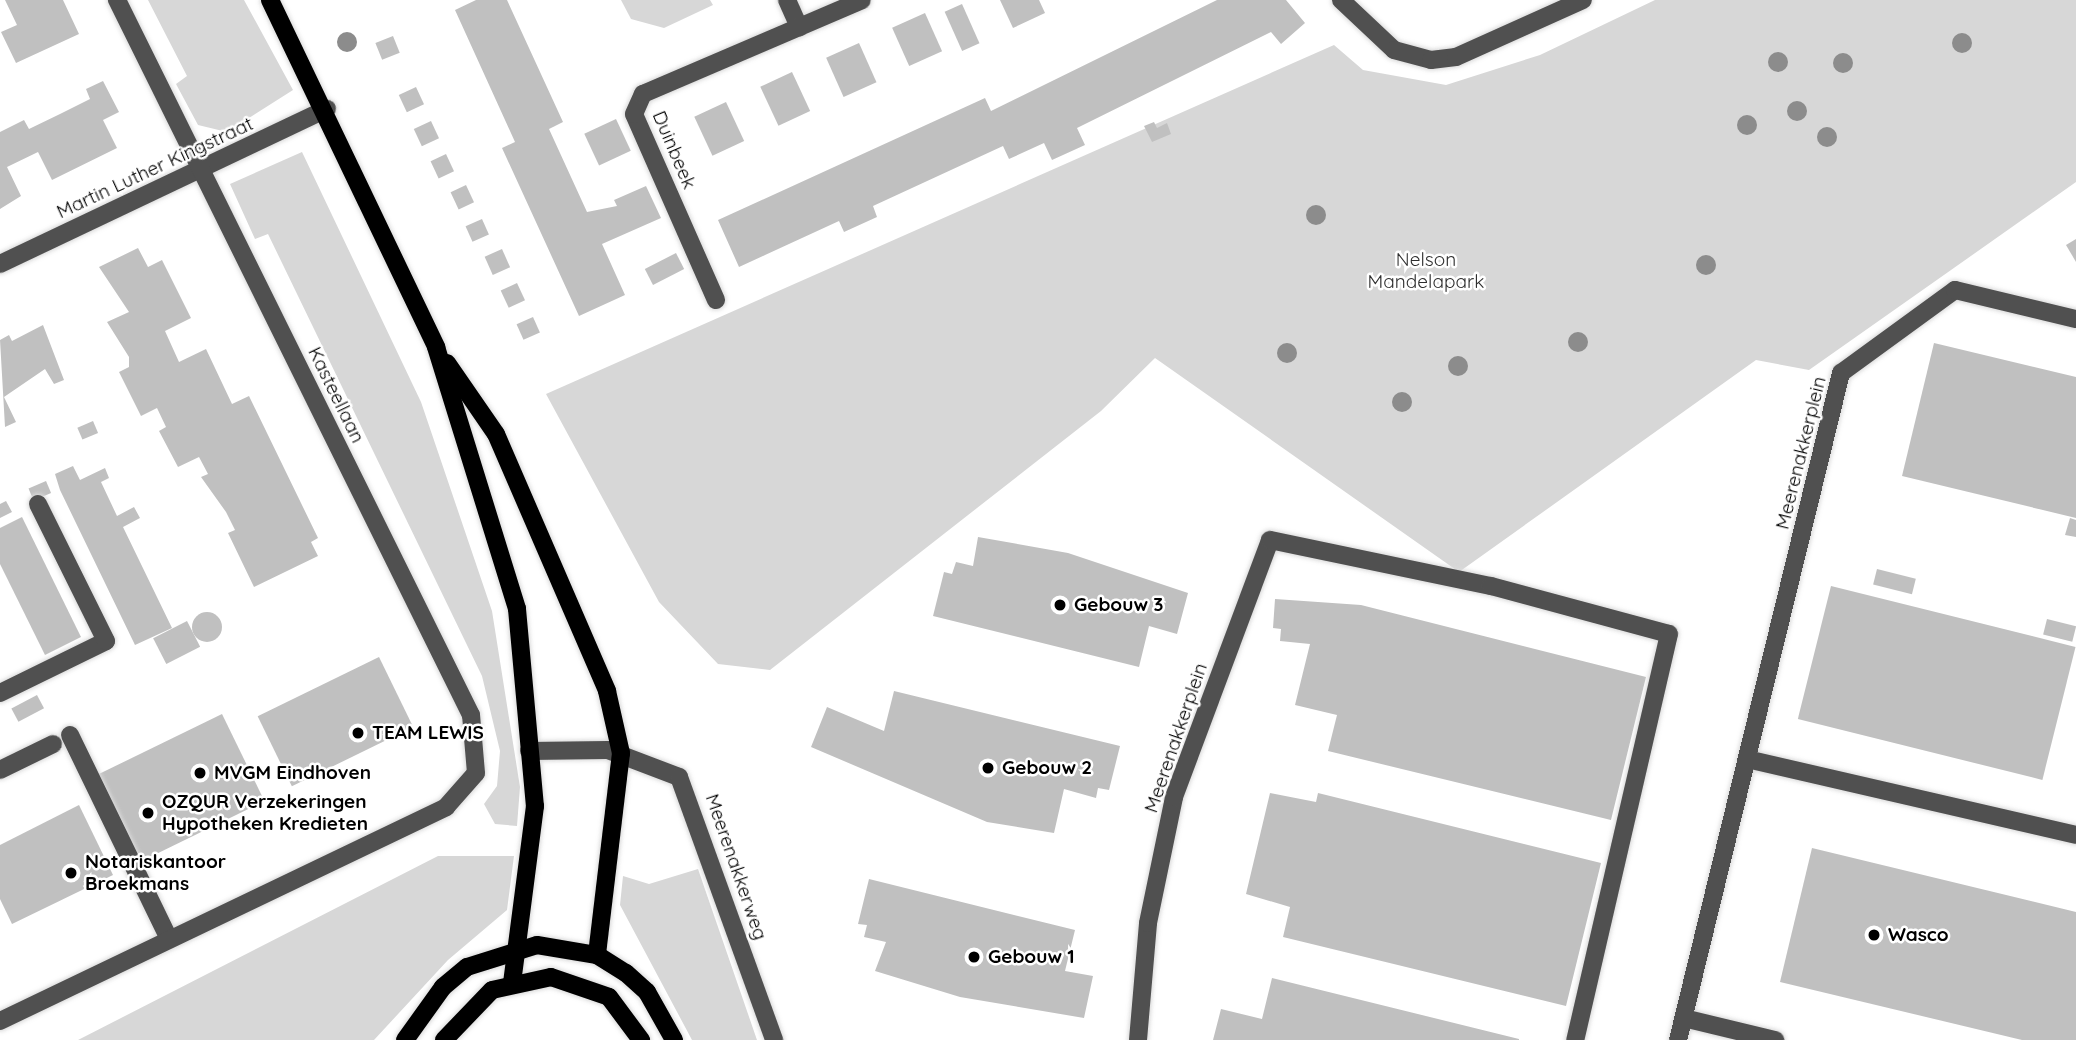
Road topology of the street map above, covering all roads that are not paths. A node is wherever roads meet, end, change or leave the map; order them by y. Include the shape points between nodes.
1 (117, 0) edge
2 (270, 0) edge
3 (787, 0) edge
4 (862, 0) edge
5 (1341, 0) edge
6 (1583, 0) edge
7 (799, 27) junction
8 (327, 109) junction
9 (201, 171) junction
10 (0, 264) edge
11 (716, 300) dead end
12 (2076, 319) edge
13 (436, 347) junction
14 (38, 504) dead end
15 (0, 693) edge
16 (70, 735) dead end
17 (52, 744) dead end
18 (528, 751) junction
19 (621, 753) junction
20 (1747, 759) junction
21 (0, 770) edge
22 (2076, 835) edge
23 (169, 939) junction
24 (518, 947) junction
25 (597, 955) junction
26 (512, 982) junction
27 (1, 1017) edge
28 (1684, 1018) junction
29 (406, 1039) edge
30 (444, 1040) edge
31 (641, 1040) edge
32 (674, 1040) edge
33 (774, 1040) edge
34 (1138, 1040) edge
35 (1575, 1040) edge
36 (1678, 1040) edge
37 (1775, 1040) edge

1 - 9 street, Kasteellaan
2 - 8 main road
3 - 7 street
4 - 7 street, Duinbeek
5 - 6 street via 1394,50 1431,60 1456,57
7 - 11 street, Duinbeek via 643,94 634,114
8 - 9 street, Martin Luther Kingstraat
8 - 13 main road
9 - 10 street, Martin Luther Kingstraat
9 - 23 street, Kasteellaan via 471,715 476,773 446,807
12 - 20 street, Meerenakkerplein via 1955,290 1841,373
13 - 18 main road via 517,610
13 - 19 main road via 496,434 607,691
14 - 15 street via 106,641
16 - 23 street
17 - 21 street
18 - 19 street, Meerenakkerweg
18 - 24 main road via 533,848
19 - 25 main road
19 - 33 street, Meerenakkerweg via 668,771 688,790
20 - 22 street
20 - 28 street, Meerenakkerplein
23 - 27 street
24 - 25 main road
24 - 26 main road
24 - 29 main road via 451,981
25 - 32 main road via 647,992
26 - 30 main road via 475,1002
26 - 31 main road via 551,977 592,986 622,1008
28 - 36 street, Meerenakkerplein
28 - 37 street
34 - 35 street, Meerenakkerplein via 1148,923 1174,797 1270,540 1491,586 1668,634

